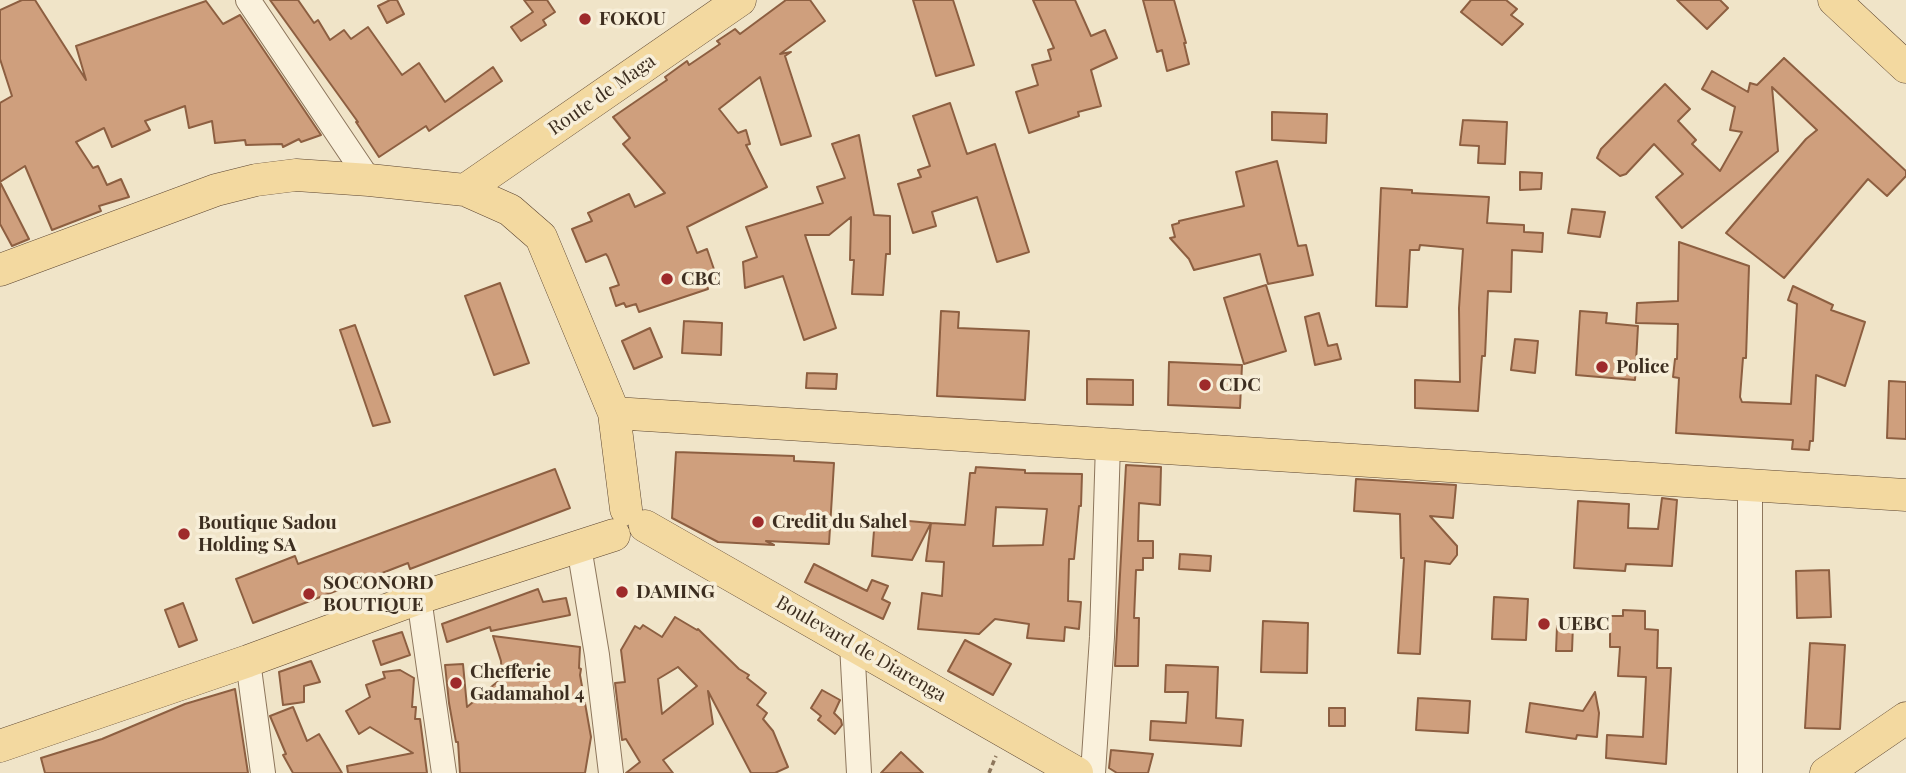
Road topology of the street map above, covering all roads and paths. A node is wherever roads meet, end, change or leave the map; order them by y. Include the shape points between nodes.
1 (248, 0) edge
2 (740, 0) edge
3 (1834, 0) edge
4 (1906, 67) edge
5 (369, 180) junction
6 (465, 191) junction
7 (0, 270) edge
8 (614, 413) junction
9 (1108, 444) junction
10 (1750, 485) junction
11 (1906, 495) edge
12 (628, 523) junction
13 (579, 547) junction
14 (419, 598) junction
15 (852, 644) junction
16 (248, 661) junction
17 (1906, 718) edge
18 (0, 746) edge
19 (263, 773) edge
20 (444, 773) edge
21 (611, 773) edge
22 (859, 773) edge
23 (1077, 773) edge
24 (1093, 773) edge
25 (1750, 773) edge
26 (1826, 773) edge

1 - 5 street
2 - 6 main road, Route de Maga
3 - 4 main road
5 - 6 main road
5 - 7 main road via 296,175 256,180
6 - 8 main road via 510,210 541,237
8 - 9 main road
8 - 12 main road
9 - 10 main road
9 - 24 street
10 - 11 main road
10 - 25 street
12 - 13 main road
12 - 15 main road, Boulevard de Diarenga
13 - 14 main road
13 - 21 street
14 - 16 main road
14 - 20 street
15 - 22 street
15 - 23 main road, Boulevard de Diarenga
16 - 18 main road
16 - 19 street
17 - 26 main road

